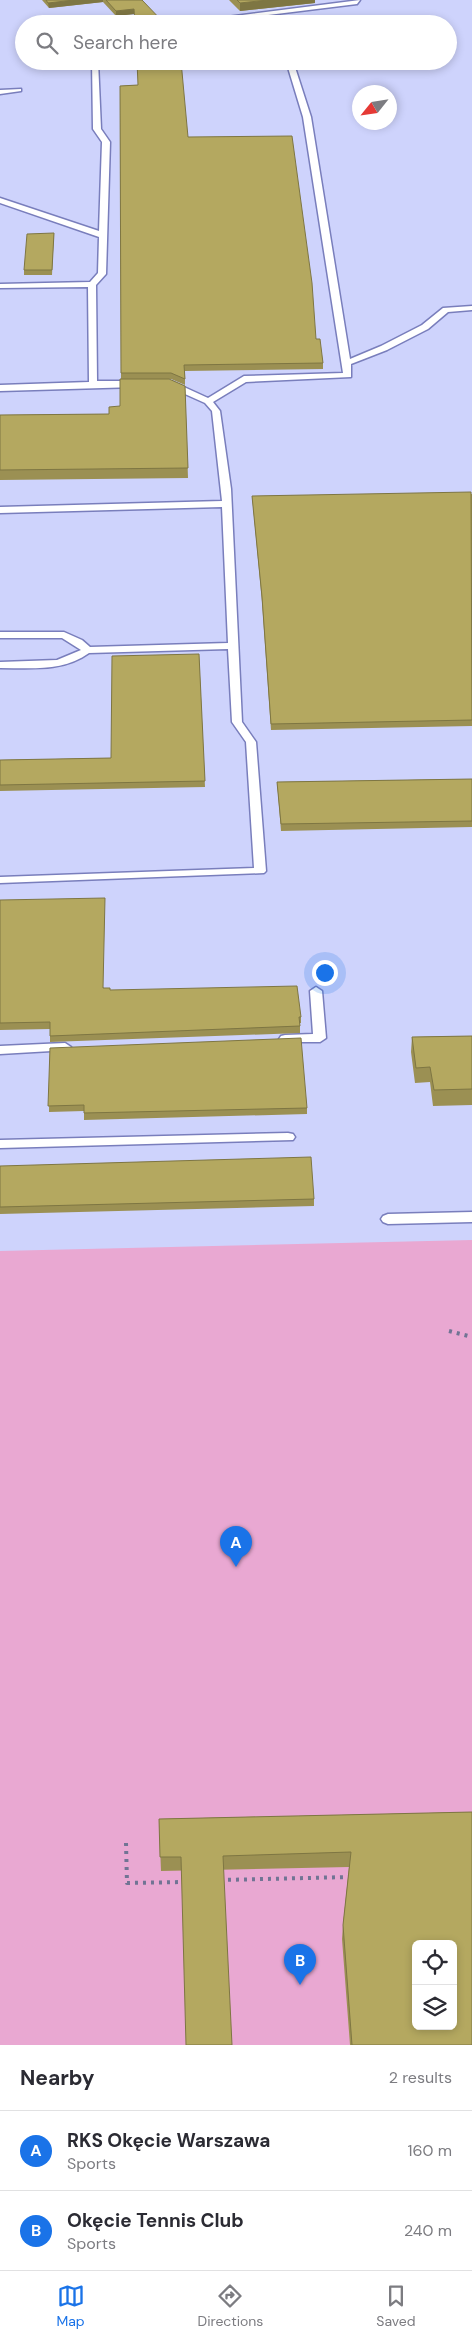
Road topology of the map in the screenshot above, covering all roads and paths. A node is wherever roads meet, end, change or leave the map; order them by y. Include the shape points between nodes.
1 (357, 0) edge
2 (280, 15) edge
3 (95, 70) edge
4 (292, 70) edge
5 (19, 90) dead end
6 (0, 92) edge
7 (0, 200) edge
8 (102, 235) junction
9 (92, 284) junction
10 (0, 286) edge
11 (472, 308) edge
12 (346, 363) junction
13 (93, 384) junction
14 (0, 388) edge
15 (208, 401) junction
16 (227, 504) junction
17 (0, 510) edge
18 (0, 635) edge
19 (233, 646) junction
20 (88, 650) junction
21 (0, 665) edge
22 (0, 880) edge
23 (316, 991) dead end
24 (272, 1040) edge
25 (78, 1047) edge
26 (0, 1050) edge
27 (288, 1137) dead end
28 (0, 1144) edge
29 (472, 1217) edge
30 (388, 1219) dead end
31 (449, 1331) dead end
32 (472, 1336) edge
33 (126, 1843) dead end
34 (354, 1876) edge
35 (216, 1881) edge
36 (186, 1882) edge

1 - 2 lane
3 - 8 lane via 97,129 106,142
4 - 12 lane via 307,117
5 - 6 lane
7 - 8 lane
8 - 9 lane via 102,274
9 - 10 lane
9 - 13 lane
11 - 12 lane via 446,310 424,327
12 - 15 lane via 348,375 244,379
13 - 14 lane
13 - 15 lane via 170,384
15 - 16 lane via 216,411
16 - 17 lane
16 - 19 lane
18 - 20 lane via 64,635
19 - 20 lane
19 - 22 lane via 237,722 251,742 260,870
20 - 21 lane via 62,663
23 - 24 lane via 320,1038
25 - 26 lane
27 - 28 lane
29 - 30 lane
31 - 32 path
33 - 36 path via 127,1883
34 - 35 path

